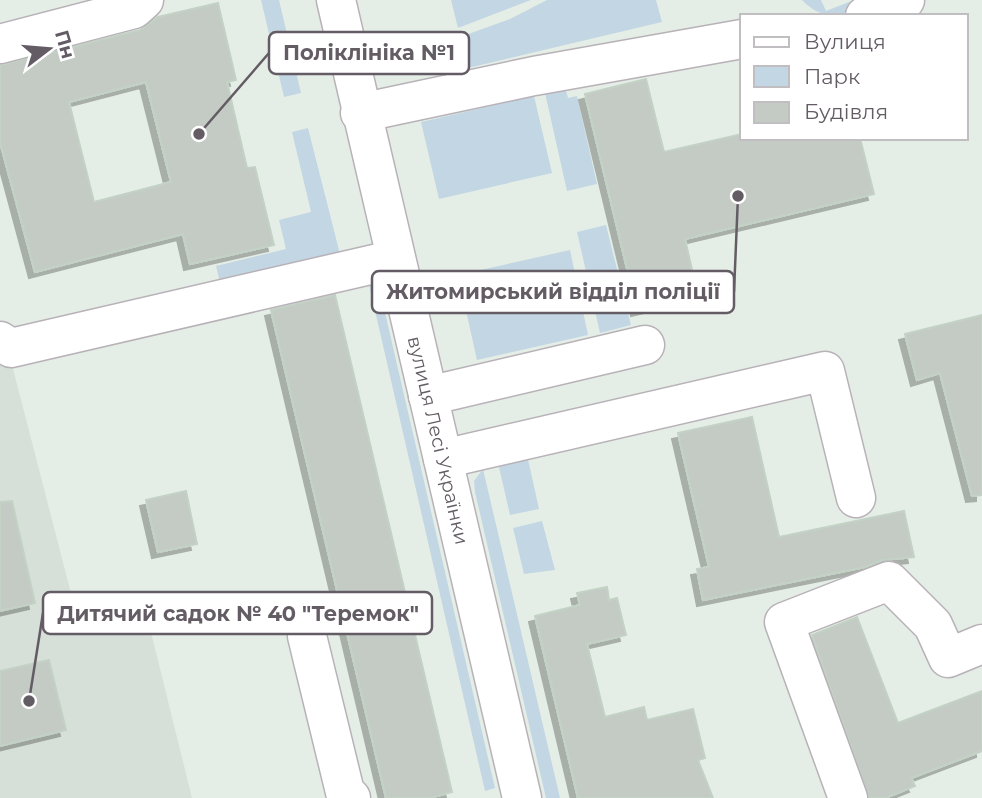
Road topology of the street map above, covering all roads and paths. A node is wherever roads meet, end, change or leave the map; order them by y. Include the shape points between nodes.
1 (144, 0) edge
2 (336, 0) edge
3 (905, 0) edge
4 (874, 14) edge
5 (740, 39) edge
6 (0, 44) edge
7 (360, 113) junction
8 (396, 259) junction
9 (0, 341) edge
10 (645, 345) dead end
11 (428, 396) junction
12 (443, 458) junction
13 (856, 498) dead end
14 (307, 636) dead end
15 (982, 644) edge
16 (351, 798) edge
17 (522, 798) edge
18 (848, 798) edge

1 - 6 street via 134,9
2 - 7 street, вулиця Лесі Українки
3 - 4 street
5 - 7 street
7 - 8 street, вулиця Лесі Українки
8 - 9 street via 11,348
8 - 11 street, вулиця Лесі Українки
10 - 11 street
11 - 12 street, вулиця Лесі Українки
12 - 13 street via 825,371
12 - 17 street, вулиця Лесі Українки
14 - 16 street via 345,792
15 - 18 street via 948,658 933,625 889,581 784,622

